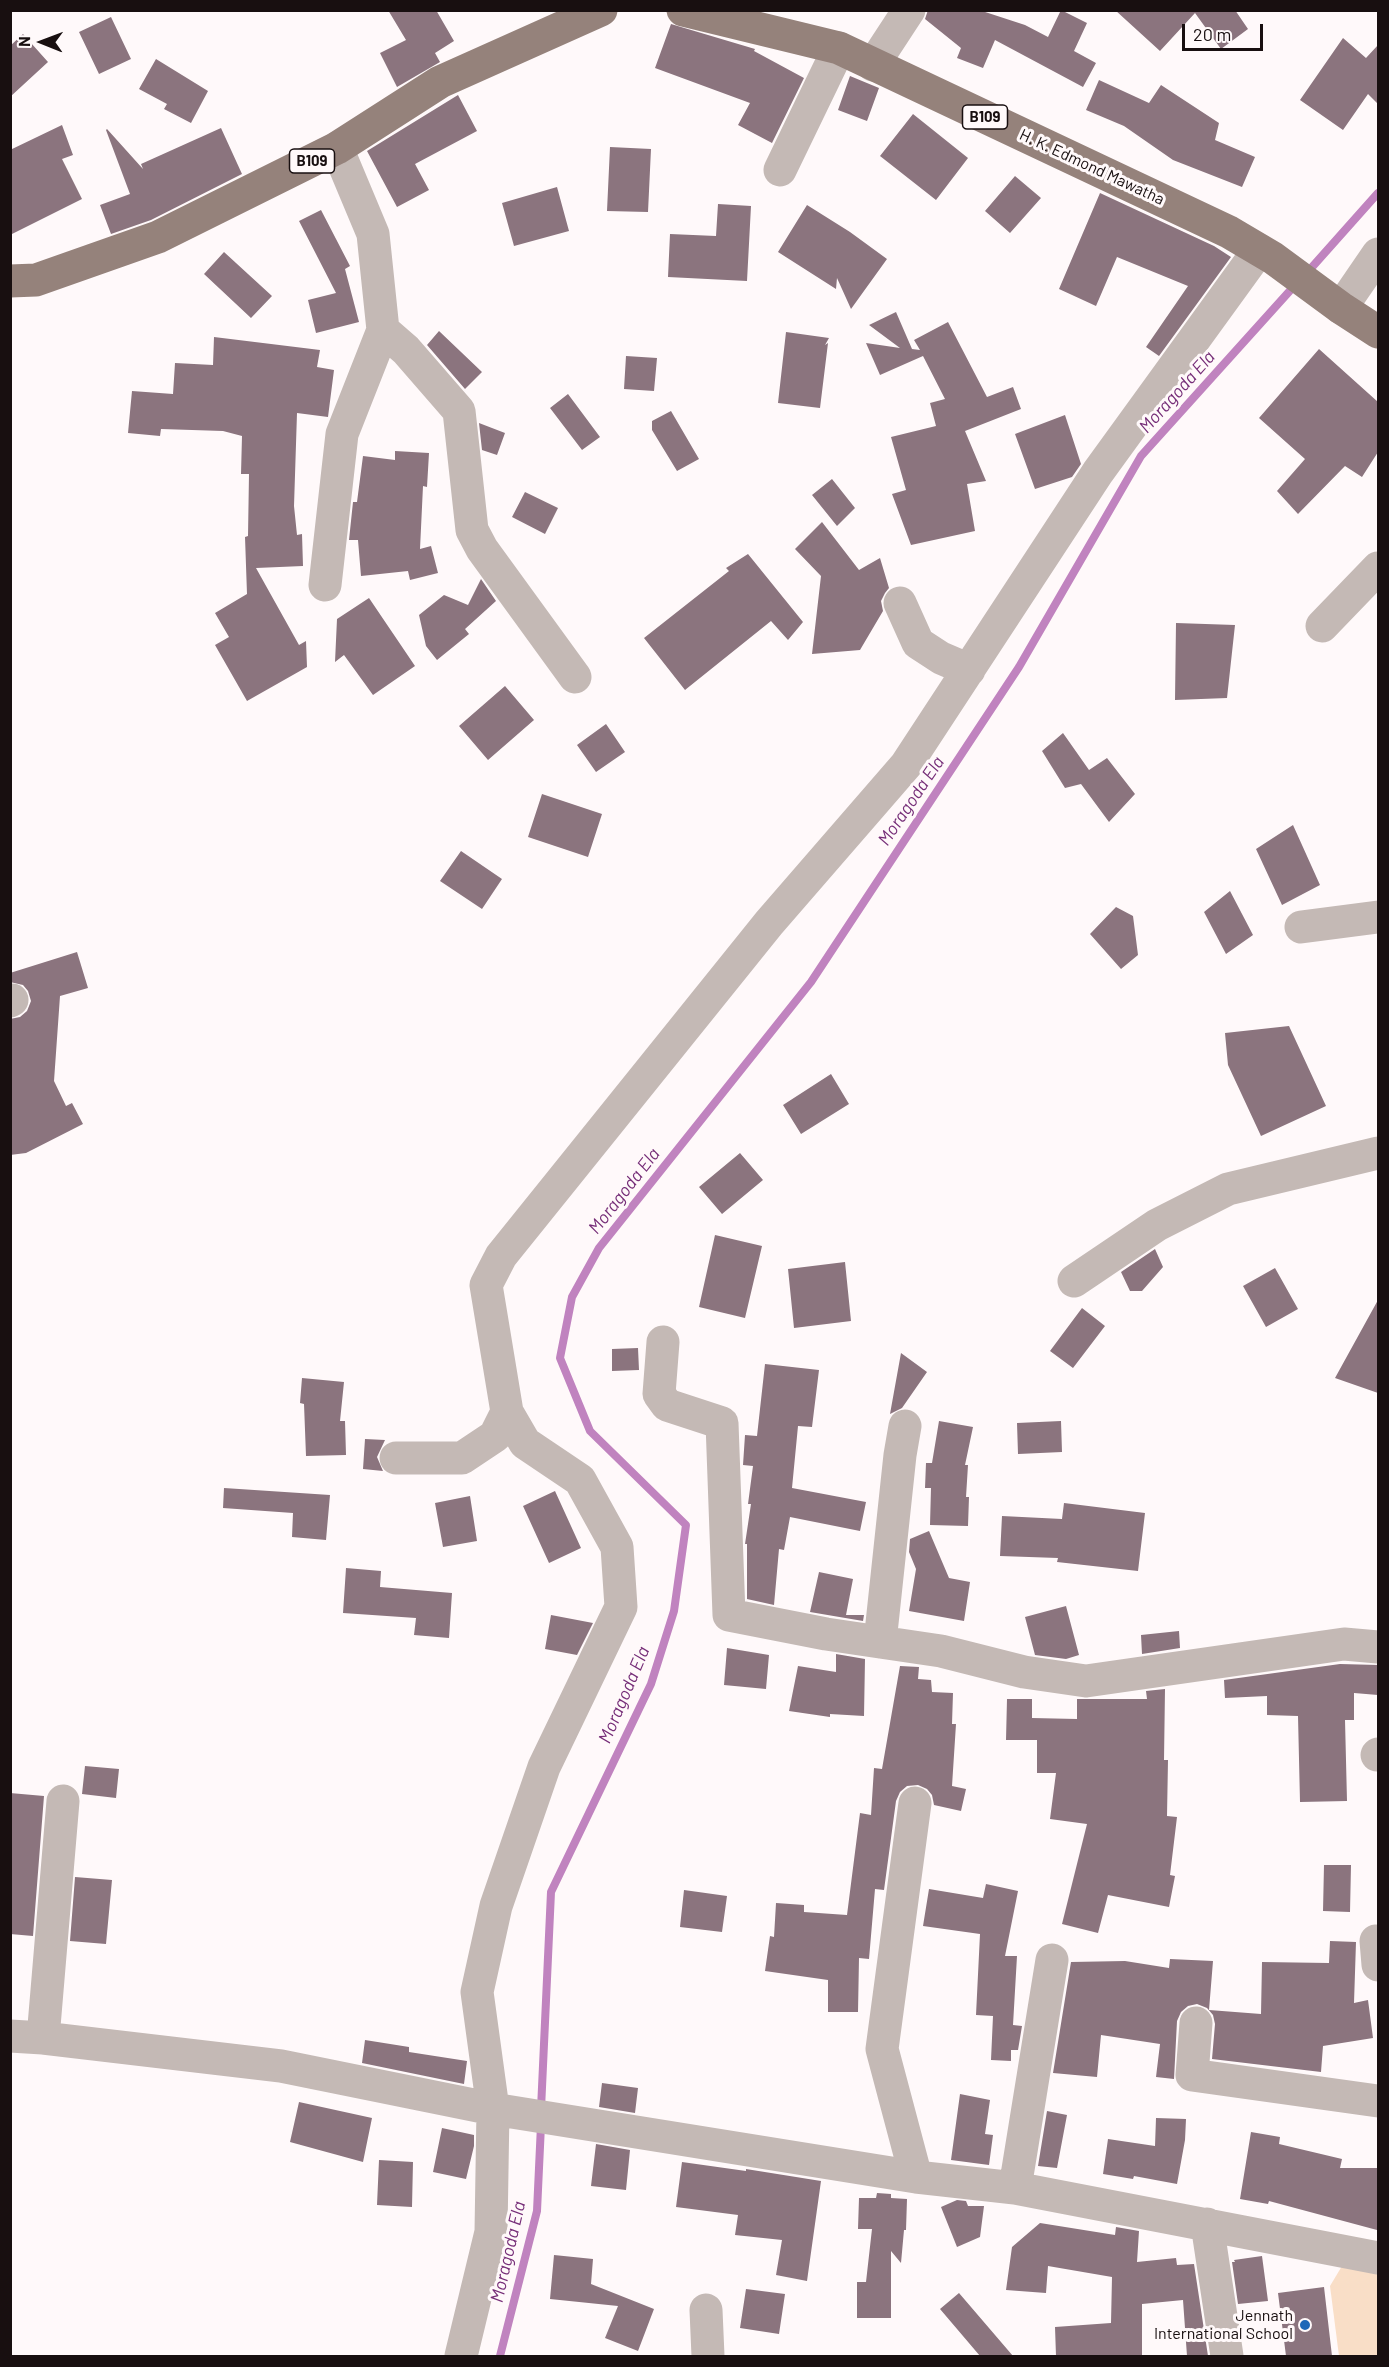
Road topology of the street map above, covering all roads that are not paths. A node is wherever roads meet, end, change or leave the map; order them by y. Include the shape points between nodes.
1 (601, 10) edge
2 (683, 10) edge
3 (909, 10) edge
4 (839, 48) junction
5 (873, 65) junction
6 (337, 148) junction
7 (780, 170) dead end
8 (1266, 254) junction
9 (1378, 254) edge
10 (10, 281) edge
11 (1334, 302) junction
12 (383, 330) junction
13 (1378, 332) edge
14 (1378, 568) edge
15 (325, 585) dead end
16 (900, 603) dead end
17 (1322, 626) dead end
18 (969, 670) junction
19 (575, 677) dead end
20 (1378, 917) edge
21 (1301, 927) dead end
22 (1378, 1153) edge
23 (1074, 1281) dead end
24 (663, 1342) dead end
25 (507, 1412) junction
26 (905, 1426) dead end
27 (396, 1458) dead end
28 (880, 1642) junction
29 (1378, 1647) edge
30 (63, 1801) dead end
31 (915, 1803) dead end
32 (1052, 1960) dead end
33 (1196, 2023) dead end
34 (10, 2036) edge
35 (43, 2038) junction
36 (1378, 2101) edge
37 (493, 2109) junction
38 (916, 2177) junction
39 (1015, 2188) junction
40 (1208, 2224) junction
41 (1378, 2258) edge
42 (706, 2310) dead end
43 (461, 2356) edge
44 (708, 2356) edge
45 (1227, 2356) edge

1 - 6 main road, B109 via 440,82
2 - 4 main road, H. K. Edmond Mawatha / B109
3 - 5 street
4 - 5 main road, H. K. Edmond Mawatha / B109
4 - 7 street
5 - 8 main road, H. K. Edmond Mawatha / B109 via 1229,232
6 - 10 main road, B109 via 158,237 36,280
6 - 12 street via 373,234
8 - 11 main road, H. K. Edmond Mawatha / B109
8 - 18 street via 1098,472
9 - 11 street
11 - 13 main road, H. K. Edmond Mawatha / B109
12 - 15 street via 342,434
12 - 19 street via 406,350 459,411 472,530
14 - 17 street
16 - 18 street via 918,643
18 - 25 street via 906,765 768,923 501,1256 486,1285
20 - 21 street
22 - 23 street via 1228,1190 1157,1225
24 - 28 street via 659,1394 667,1405 722,1423 729,1615
25 - 27 street via 495,1436 462,1458
25 - 37 street via 525,1443 580,1480 617,1548 621,1607 544,1767 496,1905 477,1992
26 - 28 street
28 - 29 street via 1086,1681 1344,1644
30 - 35 street
31 - 38 street via 882,2049
32 - 39 street
33 - 36 street via 1192,2075
34 - 35 street
35 - 37 street via 281,2066
37 - 38 street
37 - 43 street via 490,2232
38 - 39 street
39 - 40 street
40 - 41 street
40 - 45 street
42 - 44 street

